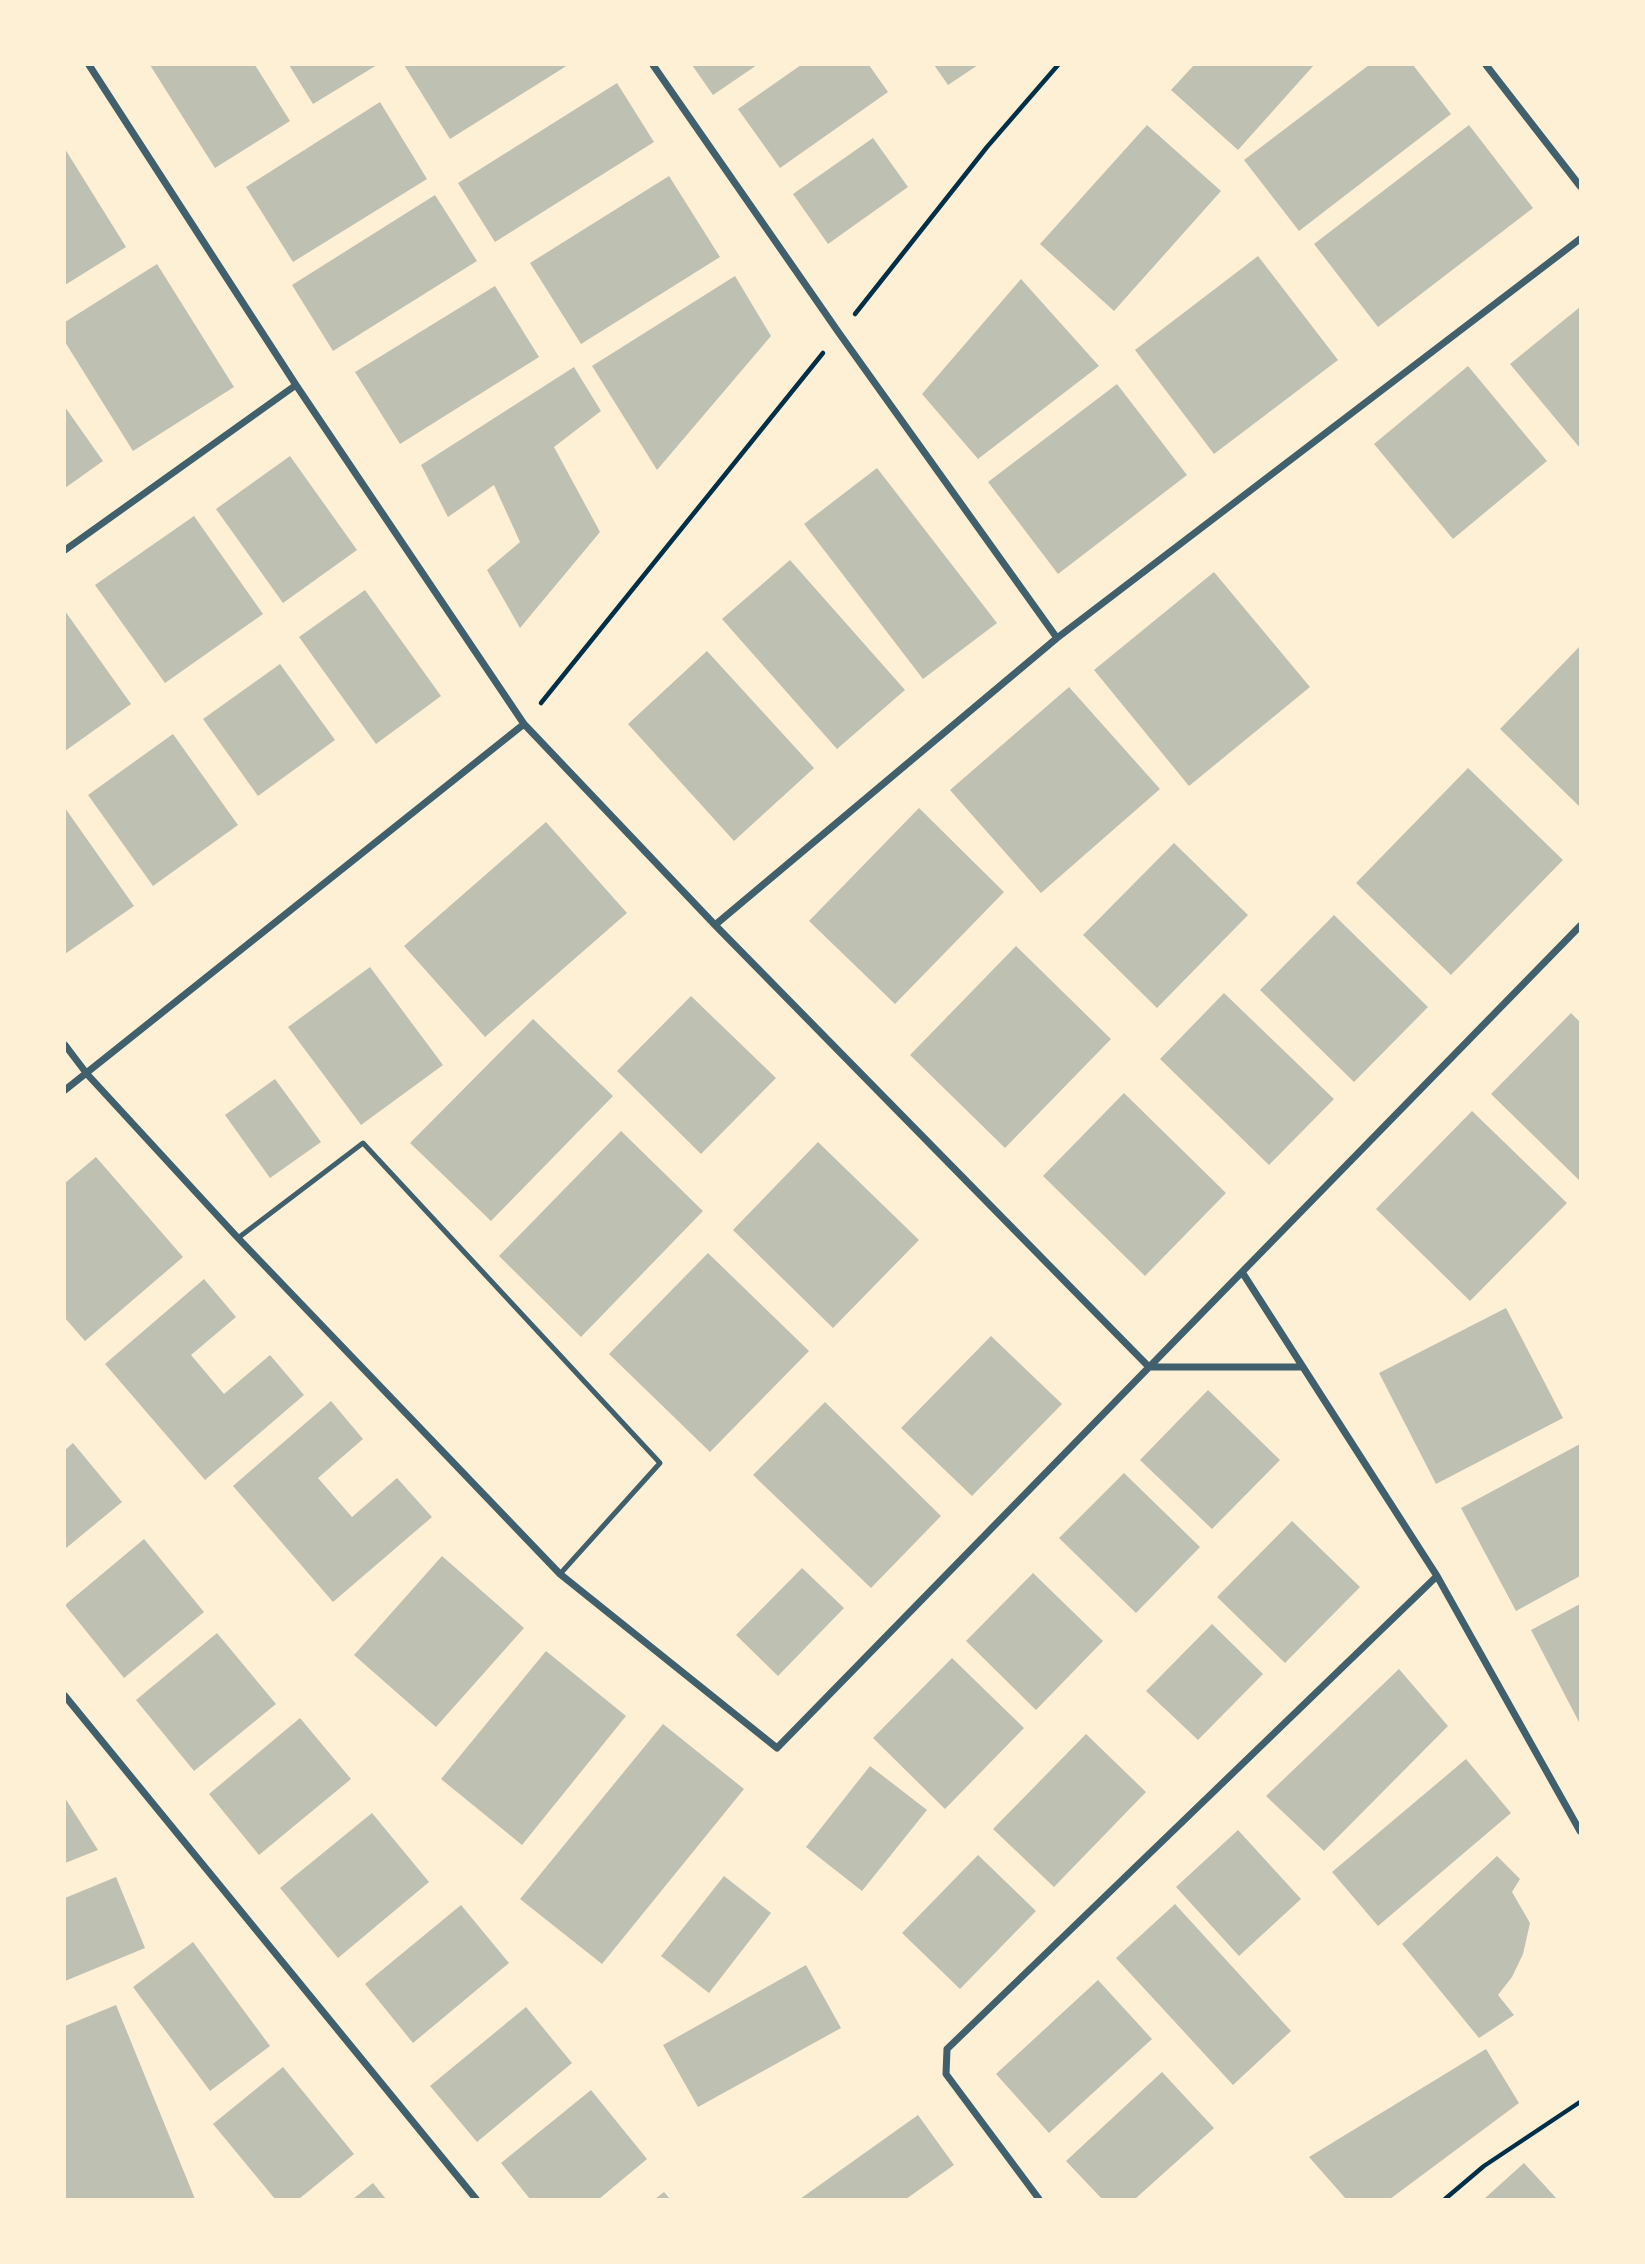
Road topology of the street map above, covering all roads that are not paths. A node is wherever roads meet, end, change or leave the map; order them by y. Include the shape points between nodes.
1 (89, 65) edge
2 (653, 65) edge
3 (1486, 65) edge
4 (1580, 186) edge
5 (1580, 239) edge
6 (296, 385) junction
7 (65, 550) edge
8 (1057, 638) junction
9 (524, 724) junction
10 (715, 925) junction
11 (1580, 926) edge
12 (65, 1045) edge
13 (87, 1074) junction
14 (65, 1090) edge
15 (238, 1238) junction
16 (1242, 1272) junction
17 (1149, 1367) junction
18 (1303, 1367) junction
19 (561, 1574) junction
20 (1437, 1576) junction
21 (65, 1696) edge
22 (1580, 1831) edge
23 (475, 2199) edge
24 (1039, 2199) edge

1 - 6 street
2 - 8 street
3 - 4 street
5 - 8 street
6 - 7 street
6 - 9 street
8 - 10 street
9 - 10 street
9 - 13 street
10 - 17 street
11 - 16 street
12 - 13 street
13 - 14 street
13 - 15 street
15 - 19 street
15 - 19 lane via 363,1143 660,1464
16 - 17 street
16 - 18 street
17 - 18 street
17 - 19 street via 777,1748
18 - 20 street
20 - 22 street
20 - 24 street via 947,2049 946,2074
21 - 23 street

